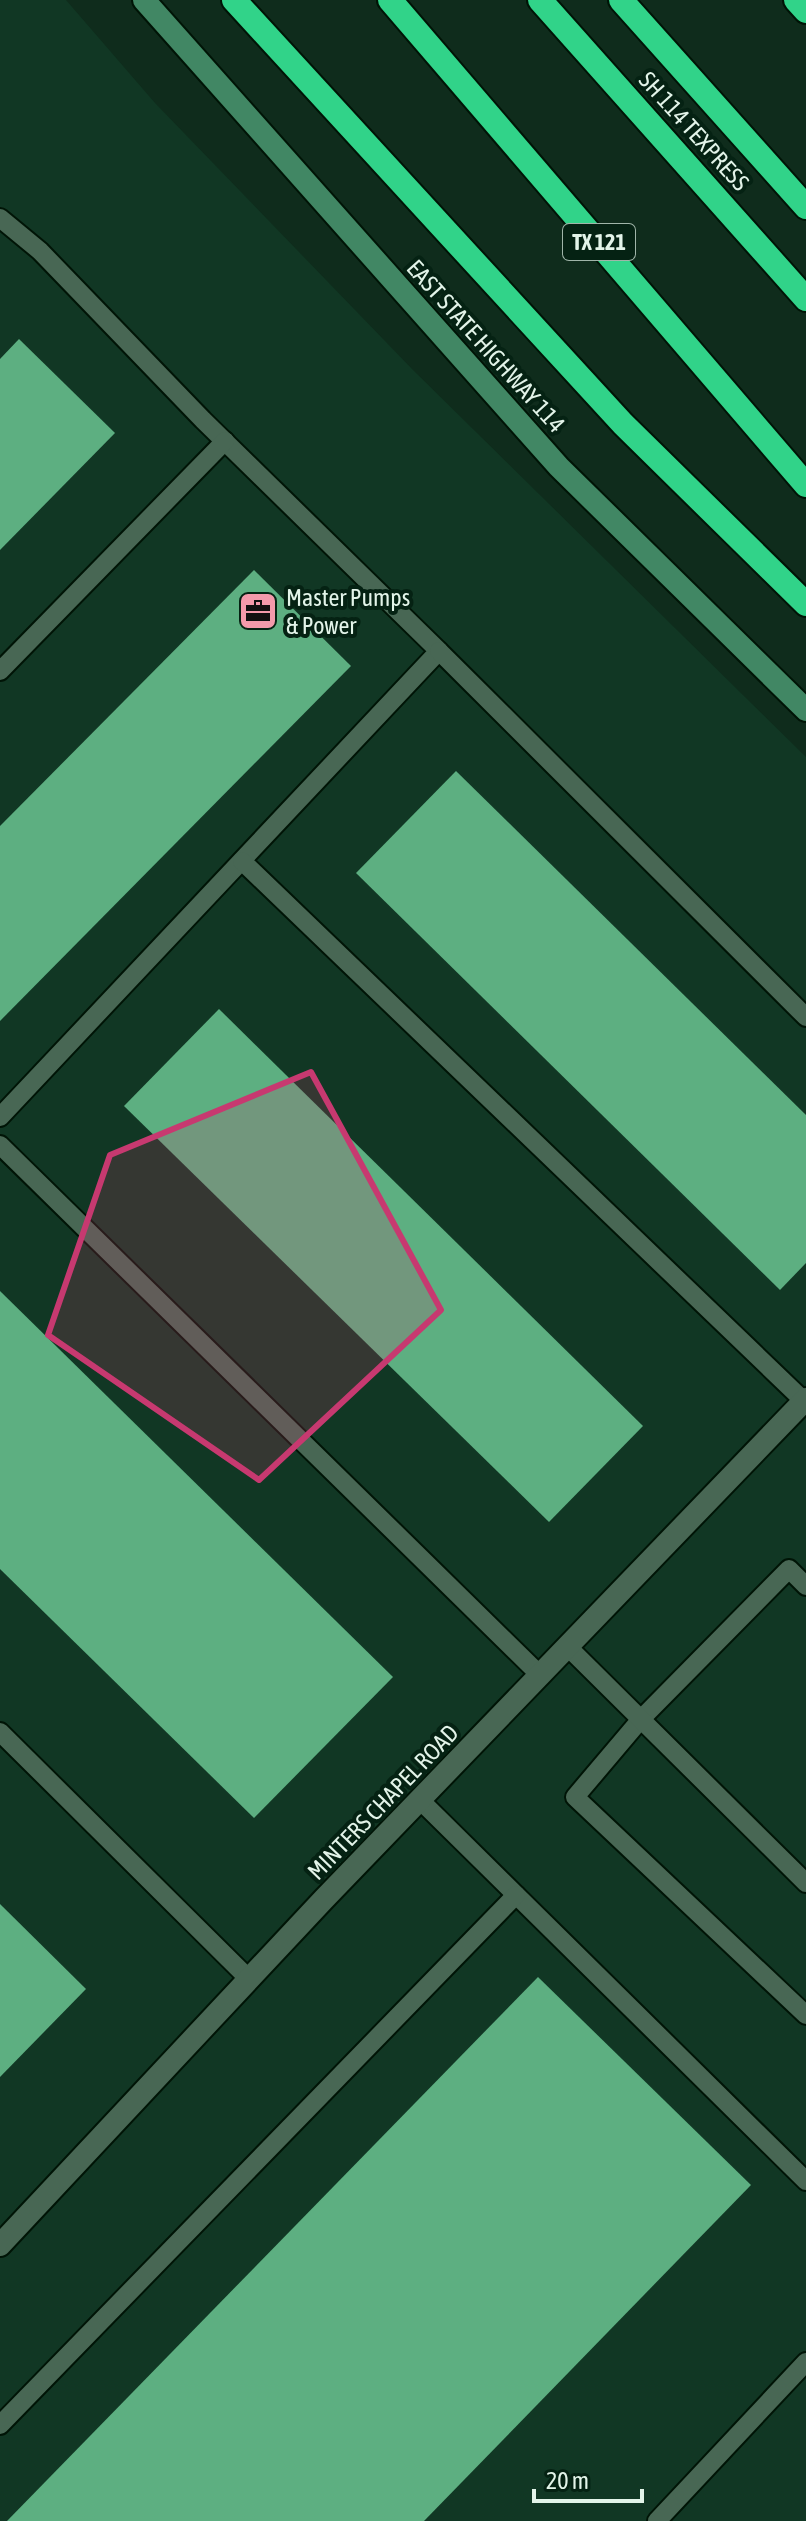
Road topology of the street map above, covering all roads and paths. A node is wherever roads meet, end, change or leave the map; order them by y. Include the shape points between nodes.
1 (144, 0) edge
2 (234, 0) edge
3 (390, 0) edge
4 (540, 0) edge
5 (621, 0) edge
6 (796, 0) edge
7 (806, 11) edge
8 (806, 207) edge
9 (0, 218) edge
10 (806, 299) edge
11 (225, 441) junction
12 (806, 485) edge
13 (806, 604) edge
14 (439, 651) junction
15 (0, 671) edge
16 (806, 710) edge
17 (242, 861) junction
18 (806, 1017) edge
19 (0, 1117) edge
20 (0, 1145) edge
21 (805, 1400) edge
22 (806, 1586) edge
23 (568, 1647) junction
24 (541, 1676) junction
25 (641, 1719) junction
26 (0, 1732) edge
27 (421, 1801) junction
28 (806, 1883) edge
29 (516, 1895) junction
30 (249, 1979) junction
31 (806, 2015) edge
32 (806, 2181) edge
33 (0, 2245) edge
34 (806, 2362) edge
35 (0, 2425) edge
36 (657, 2521) edge

1 - 16 main road, EAST STATE HIGHWAY 114 via 559,467
2 - 13 highway via 623,424
3 - 12 highway, TX 121
4 - 10 highway, SH 114 TEXPRESS
5 - 8 highway, SH 114 TEXPRESS
6 - 7 highway
9 - 11 lane via 40,251
11 - 14 lane
11 - 15 lane
14 - 17 lane
14 - 18 lane
17 - 19 lane
17 - 21 lane
20 - 24 lane
21 - 23 street, MINTERS CHAPEL ROAD
22 - 25 lane via 789,1569
23 - 24 street, MINTERS CHAPEL ROAD
23 - 25 lane
24 - 27 street, MINTERS CHAPEL ROAD
25 - 28 lane
25 - 31 lane via 575,1797
26 - 30 lane
27 - 29 lane
27 - 30 street, MINTERS CHAPEL ROAD
29 - 32 lane
29 - 35 lane
30 - 33 street, MINTERS CHAPEL ROAD
34 - 36 lane

